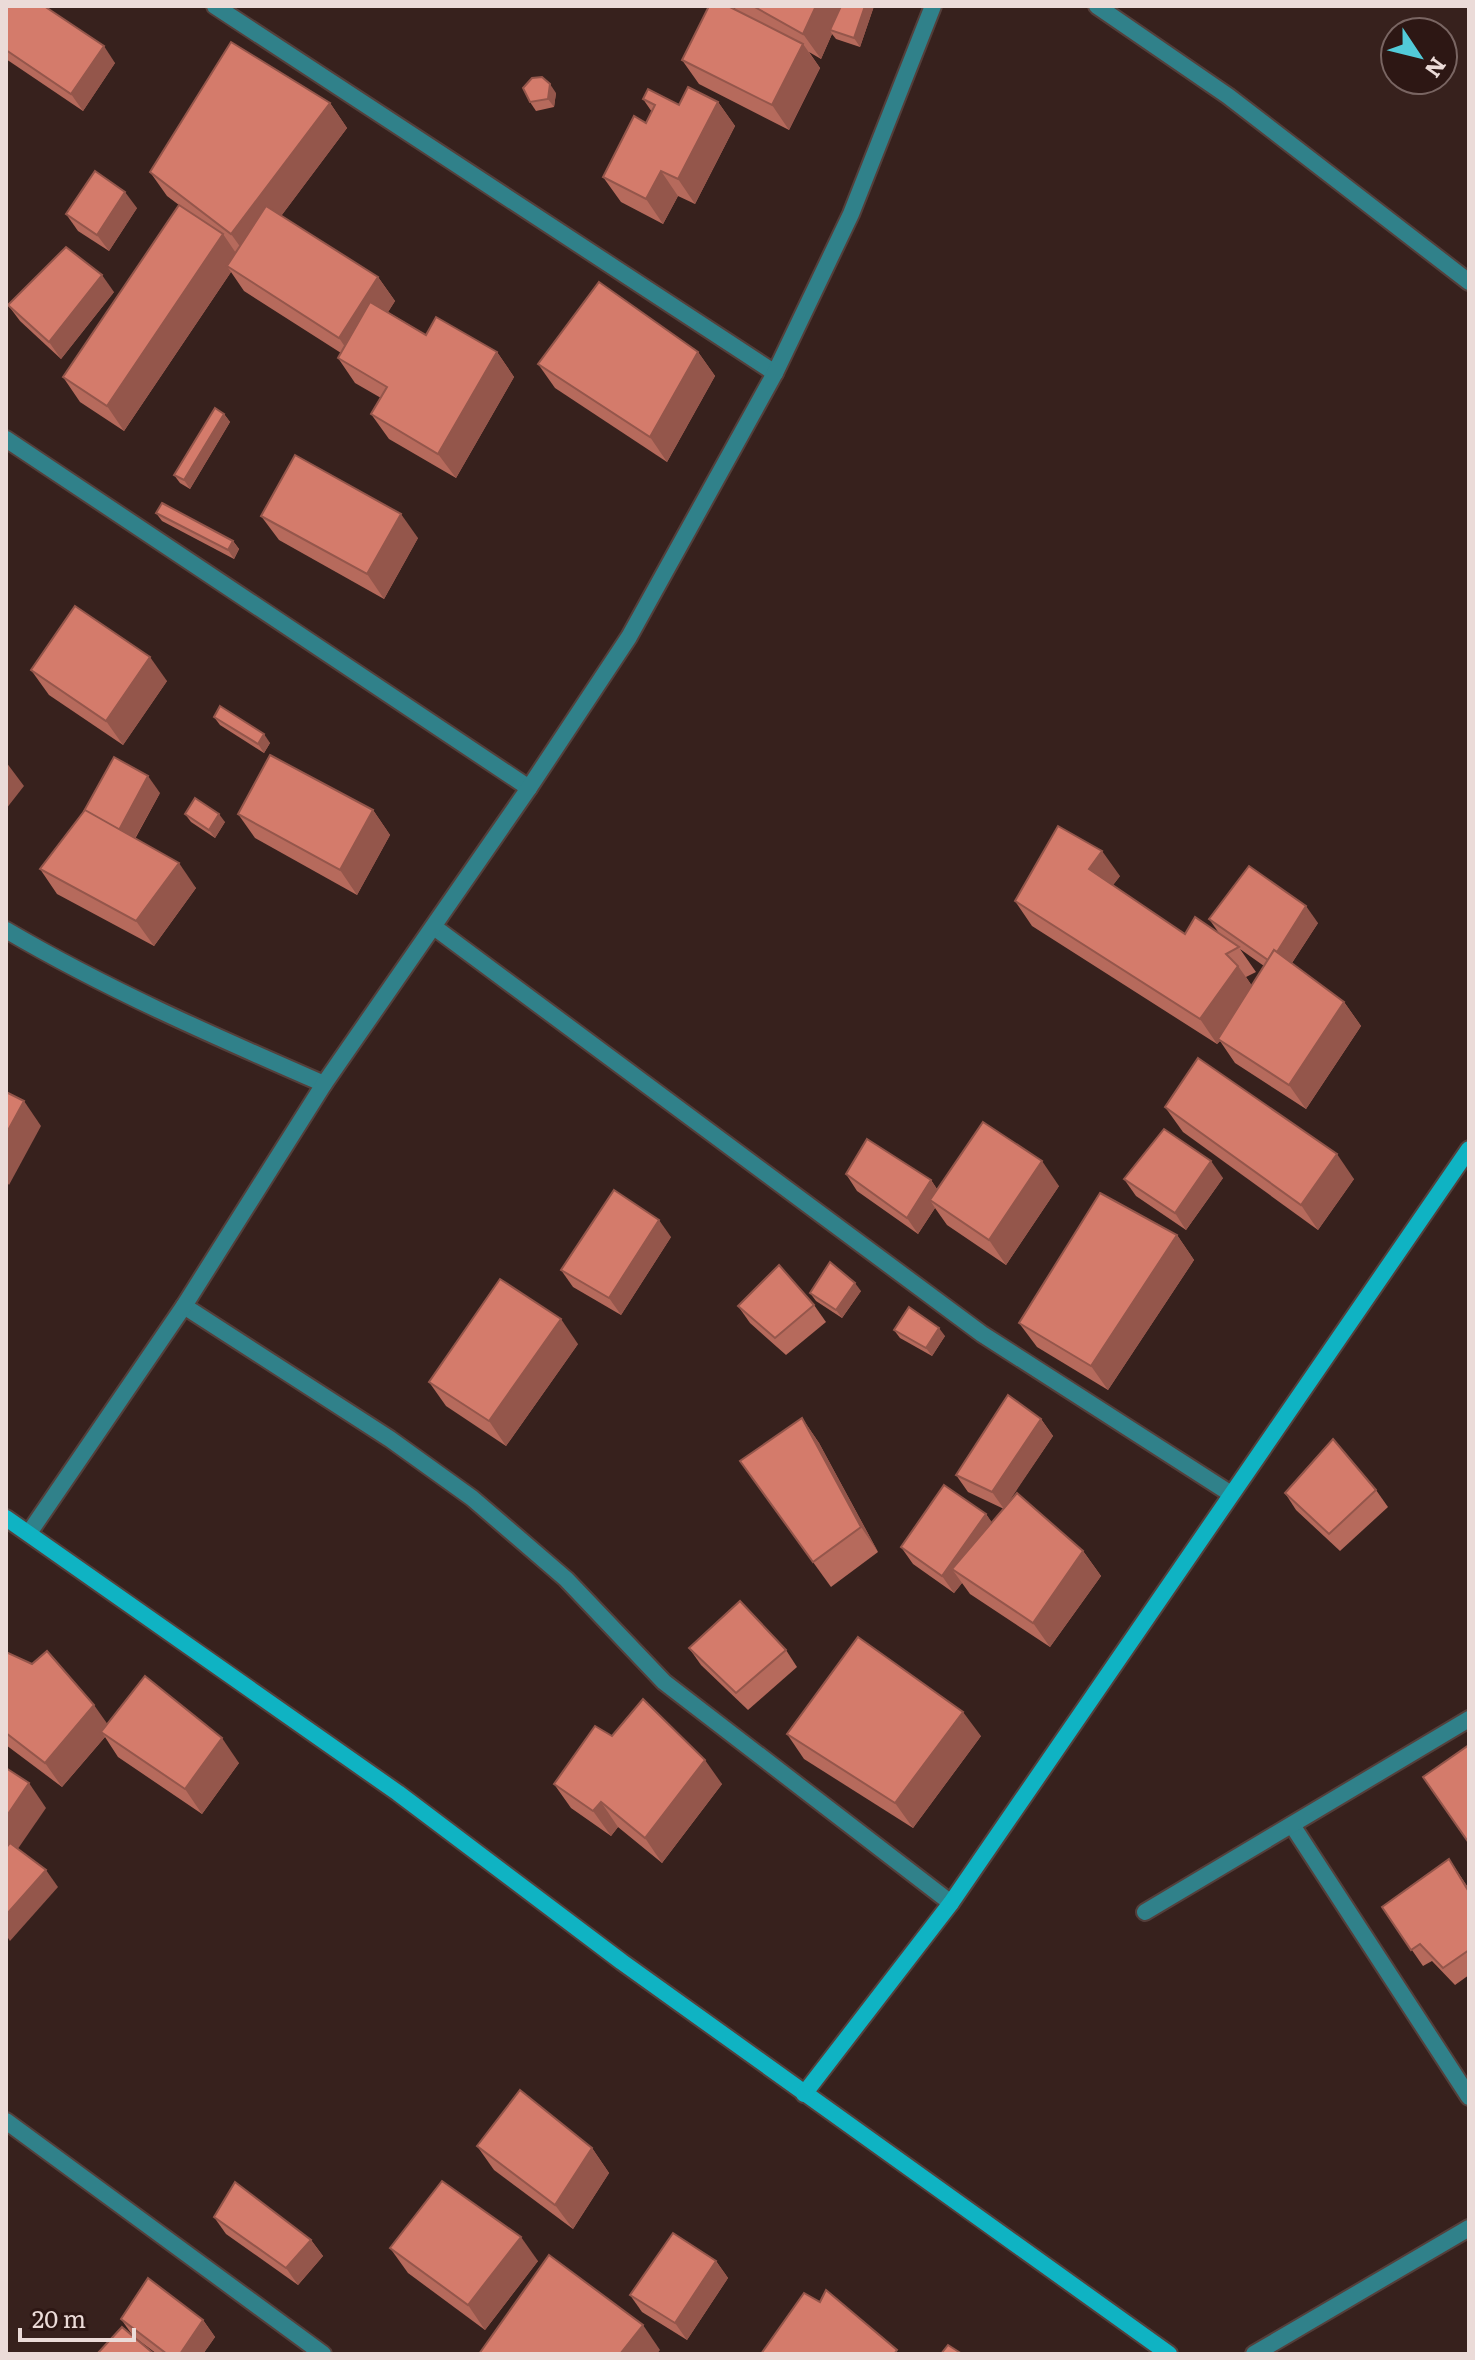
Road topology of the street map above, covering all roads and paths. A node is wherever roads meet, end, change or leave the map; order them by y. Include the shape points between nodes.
1 (215, 6) edge
2 (933, 6) edge
3 (1097, 6) edge
4 (1469, 282) edge
5 (775, 373) junction
6 (6, 439) edge
7 (529, 788) junction
8 (434, 927) junction
9 (6, 930) edge
10 (324, 1084) junction
11 (1469, 1149) edge
12 (184, 1306) junction
13 (1231, 1494) junction
14 (6, 1518) edge
15 (29, 1533) junction
16 (1469, 1719) edge
17 (1292, 1825) junction
18 (951, 1903) junction
19 (1145, 1912) dead end
20 (804, 2094) junction
21 (1469, 2097) edge
22 (6, 2121) edge
23 (1469, 2228) edge
24 (323, 2354) edge
25 (1169, 2354) edge
26 (1254, 2354) edge

1 - 5 street
2 - 5 street via 851,214
3 - 4 street via 1228,96
5 - 7 street via 637,624
6 - 7 street
7 - 8 street
8 - 10 street
8 - 13 street via 982,1334
9 - 10 street via 171,1017
10 - 12 street
11 - 13 street
12 - 15 street
12 - 18 street via 472,1498 566,1579 664,1682
13 - 18 street
14 - 15 street
15 - 20 street via 398,1793
16 - 17 street
17 - 19 street
17 - 21 street
18 - 20 street
20 - 25 street
22 - 24 street
23 - 26 street

